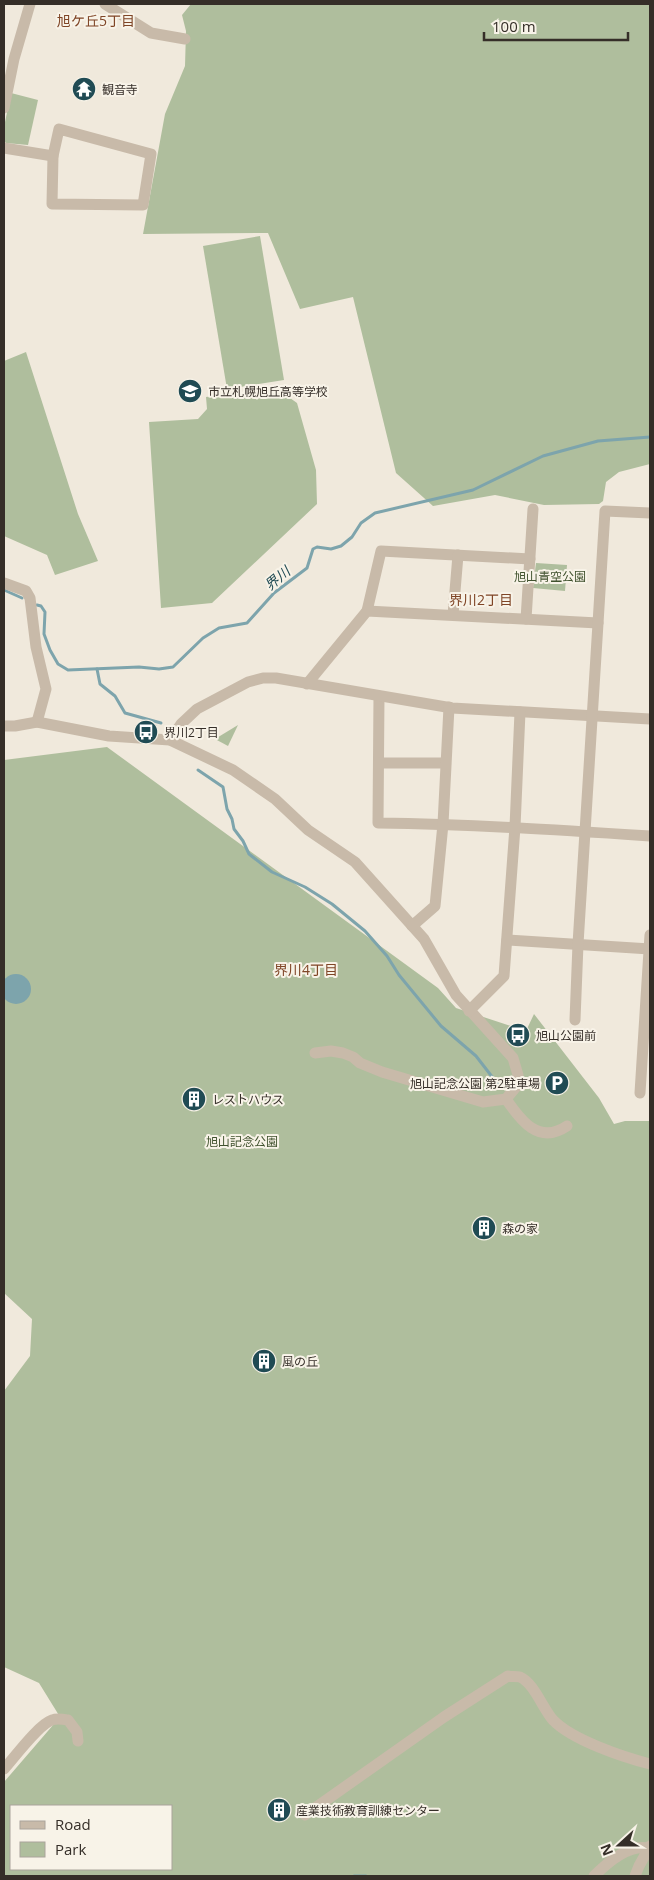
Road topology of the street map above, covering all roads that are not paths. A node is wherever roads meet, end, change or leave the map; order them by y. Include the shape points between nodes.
1 (30, 4) edge
2 (105, 4) edge
3 (186, 39) dead end
4 (9, 57) edge
5 (4, 108) edge
6 (4, 148) edge
7 (53, 156) junction
8 (533, 508) dead end
9 (650, 513) edge
10 (458, 555) junction
11 (530, 559) junction
12 (4, 583) edge
13 (367, 611) junction
14 (453, 616) junction
15 (526, 619) junction
16 (598, 623) junction
17 (307, 684) junction
18 (379, 696) junction
19 (449, 707) junction
20 (520, 712) junction
21 (592, 716) junction
22 (650, 719) edge
23 (37, 722) junction
24 (4, 726) edge
25 (170, 740) junction
26 (380, 763) junction
27 (446, 763) junction
28 (443, 824) junction
29 (515, 827) junction
30 (585, 831) junction
31 (650, 836) edge
32 (412, 926) junction
33 (650, 935) edge
34 (507, 940) junction
35 (578, 944) junction
36 (650, 949) edge
37 (470, 1011) junction
38 (575, 1020) dead end
39 (316, 1053) dead end
40 (640, 1093) dead end
41 (506, 1099) junction
42 (567, 1126) dead end
43 (78, 1741) dead end
44 (650, 1764) edge
45 (4, 1769) edge
46 (305, 1815) dead end
47 (649, 1847) edge
48 (594, 1876) edge
49 (635, 1876) edge

1 - 4 street
2 - 3 street via 151,33
4 - 5 street
6 - 7 street
7 - 7 street via 59,129 151,154 143,205 52,204
8 - 11 street
9 - 16 street via 605,511
10 - 11 street
10 - 13 street via 381,550
10 - 14 street
11 - 15 street
12 - 23 street via 26,591 30,598 36,647 46,689
13 - 14 street
13 - 17 street
14 - 15 street
15 - 16 street
16 - 21 street
17 - 18 street
17 - 25 street via 263,678 248,682 197,709
18 - 19 street
18 - 26 street
19 - 20 street
19 - 27 street
20 - 21 street
20 - 29 street
21 - 22 street
21 - 30 street
23 - 24 street
23 - 25 street via 110,736
25 - 32 street via 233,770 275,799 308,830 355,862
26 - 27 street
26 - 28 street via 378,824
27 - 28 street
28 - 29 street
28 - 32 street via 435,906
29 - 30 street
29 - 34 street
30 - 31 street
30 - 35 street
32 - 37 street via 434,954 456,995
33 - 36 street
34 - 35 street
34 - 37 street via 504,976
35 - 36 street
35 - 38 street
36 - 40 street
37 - 41 street via 514,1058 518,1075 516,1087
39 - 41 street via 343,1053 382,1072 483,1102
41 - 42 street via 531,1128 552,1133
43 - 45 street via 77,1732 68,1720 50,1720
44 - 46 street via 574,1736 552,1719 535,1692 520,1678 508,1676
47 - 48 street via 640,1846 619,1855
47 - 49 street

